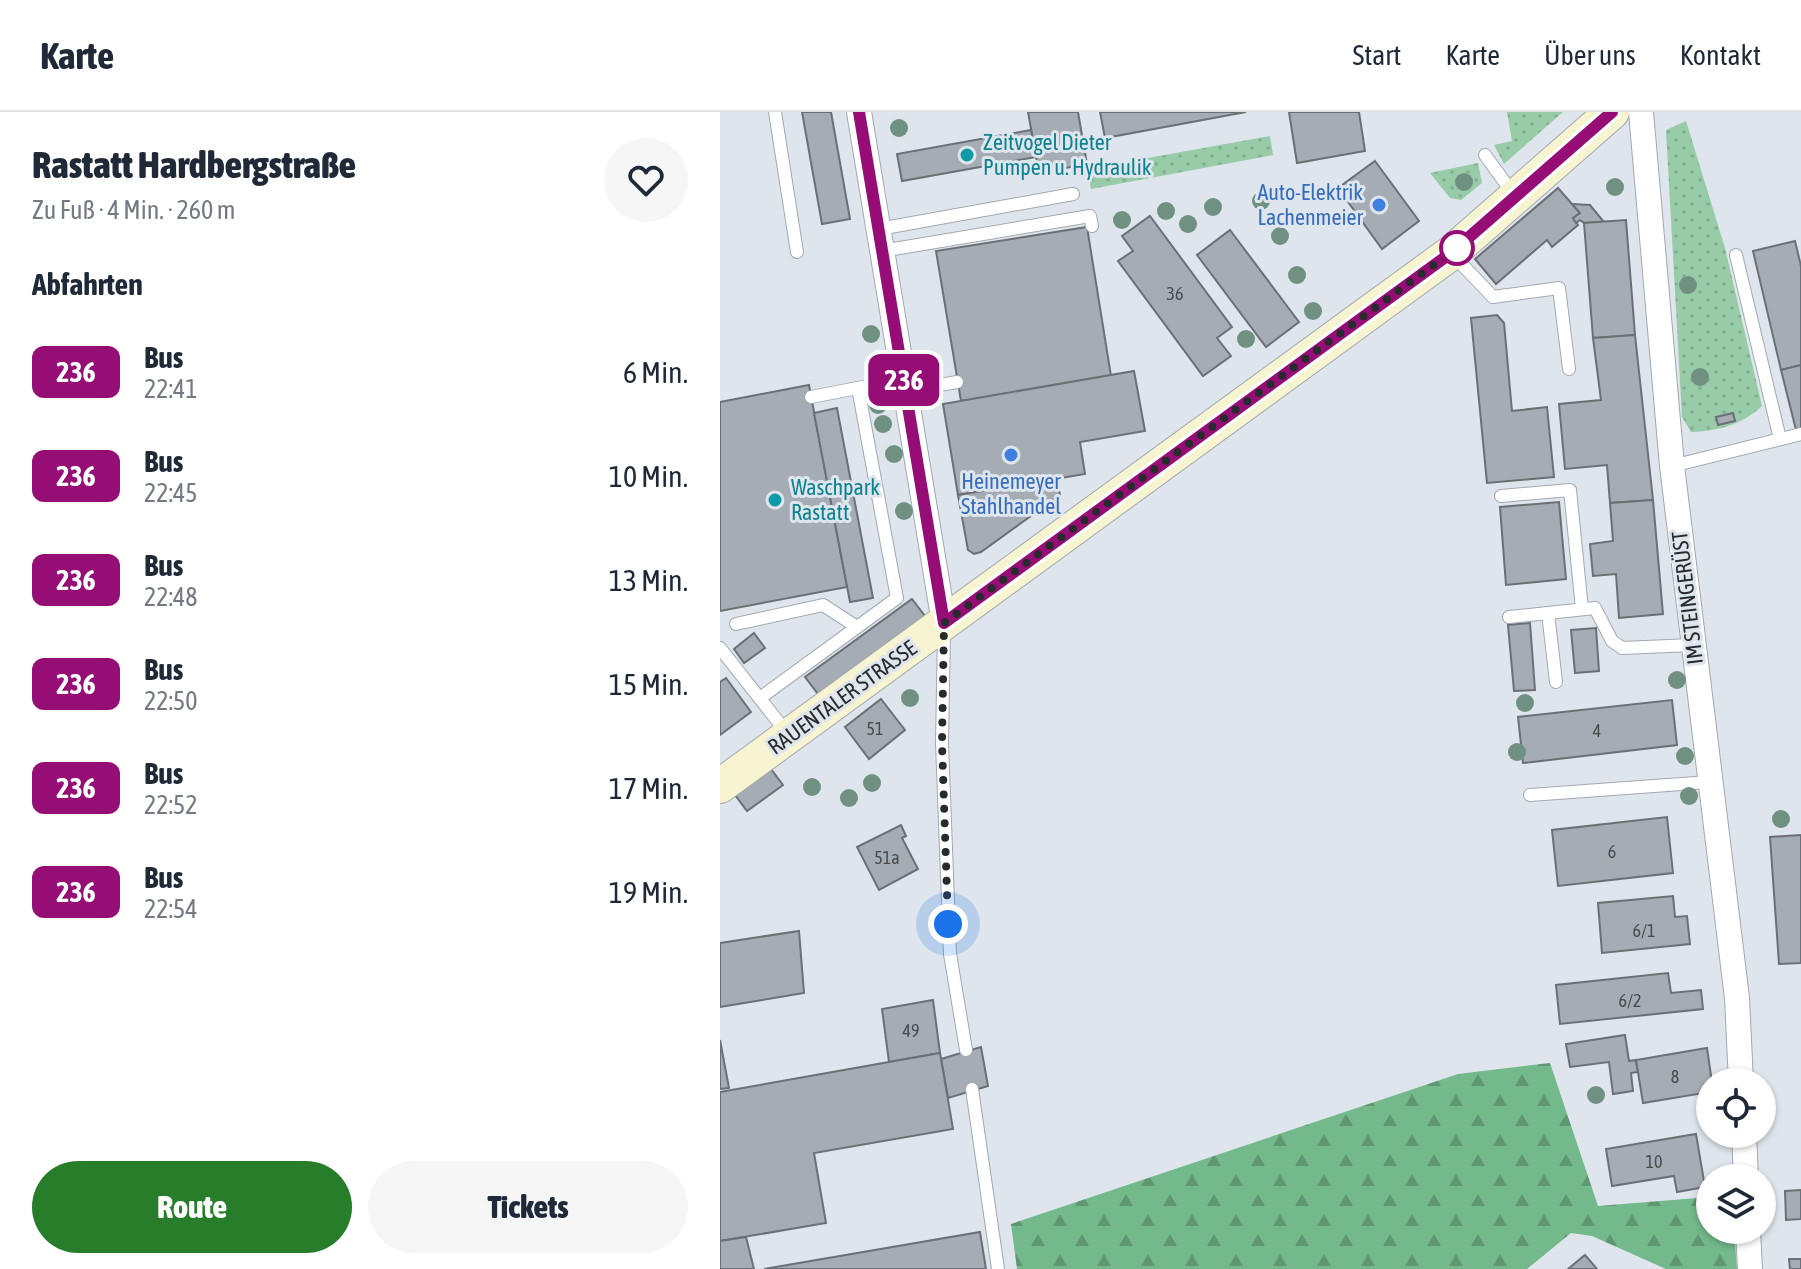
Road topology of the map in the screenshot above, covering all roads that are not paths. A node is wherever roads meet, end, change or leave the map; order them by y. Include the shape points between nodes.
1 (775, 112) edge
2 (859, 112) edge
3 (1612, 112) edge
4 (1641, 112) edge
5 (1485, 155) dead end
6 (1073, 194) dead end
7 (1515, 197) junction
8 (1092, 226) dead end
9 (881, 240) junction
10 (797, 252) dead end
11 (1451, 253) junction
12 (1736, 255) dead end
13 (1569, 369) dead end
14 (957, 382) dead end
15 (905, 385) junction
16 (858, 388) junction
17 (811, 397) dead end
18 (1801, 434) edge
19 (1780, 439) junction
20 (1672, 466) junction
21 (1501, 496) dead end
22 (1582, 609) junction
23 (1548, 613) junction
24 (1509, 617) dead end
25 (736, 624) dead end
26 (857, 627) junction
27 (952, 630) junction
28 (1692, 645) junction
29 (720, 648) edge
30 (1556, 682) dead end
31 (760, 698) junction
32 (789, 735) junction
33 (1709, 782) junction
34 (720, 786) edge
35 (1530, 795) dead end
36 (966, 1050) dead end
37 (1740, 1068) edge
38 (972, 1089) dead end
39 (1749, 1244) edge
40 (998, 1269) edge
41 (1750, 1269) edge

1 - 10 lane
2 - 9 street
3 - 7 street, RAUENTALER STRASSE
4 - 20 street, IM STEINGERÜST
5 - 7 lane
6 - 9 lane
7 - 11 street, RAUENTALER STRASSE
8 - 9 lane via 1090,216
9 - 15 street
11 - 13 lane via 1493,297 1559,288
11 - 27 street, RAUENTALER STRASSE
12 - 19 lane
14 - 15 lane
15 - 16 lane
15 - 27 street
16 - 17 lane
16 - 26 lane via 897,598
18 - 19 lane
19 - 20 lane
20 - 28 street, IM STEINGERÜST
21 - 22 lane via 1570,490
22 - 23 lane
22 - 28 lane via 1595,608 1612,641 1622,648
23 - 24 lane
23 - 30 lane
25 - 26 lane via 823,605
26 - 31 lane
27 - 32 street, RAUENTALER STRASSE
27 - 36 lane via 942,743 950,954
28 - 33 street, IM STEINGERÜST
29 - 31 lane
31 - 32 lane
32 - 34 street, RAUENTALER STRASSE
33 - 35 lane
33 - 37 street, IM STEINGERÜST via 1737,998
38 - 40 lane
39 - 41 street

